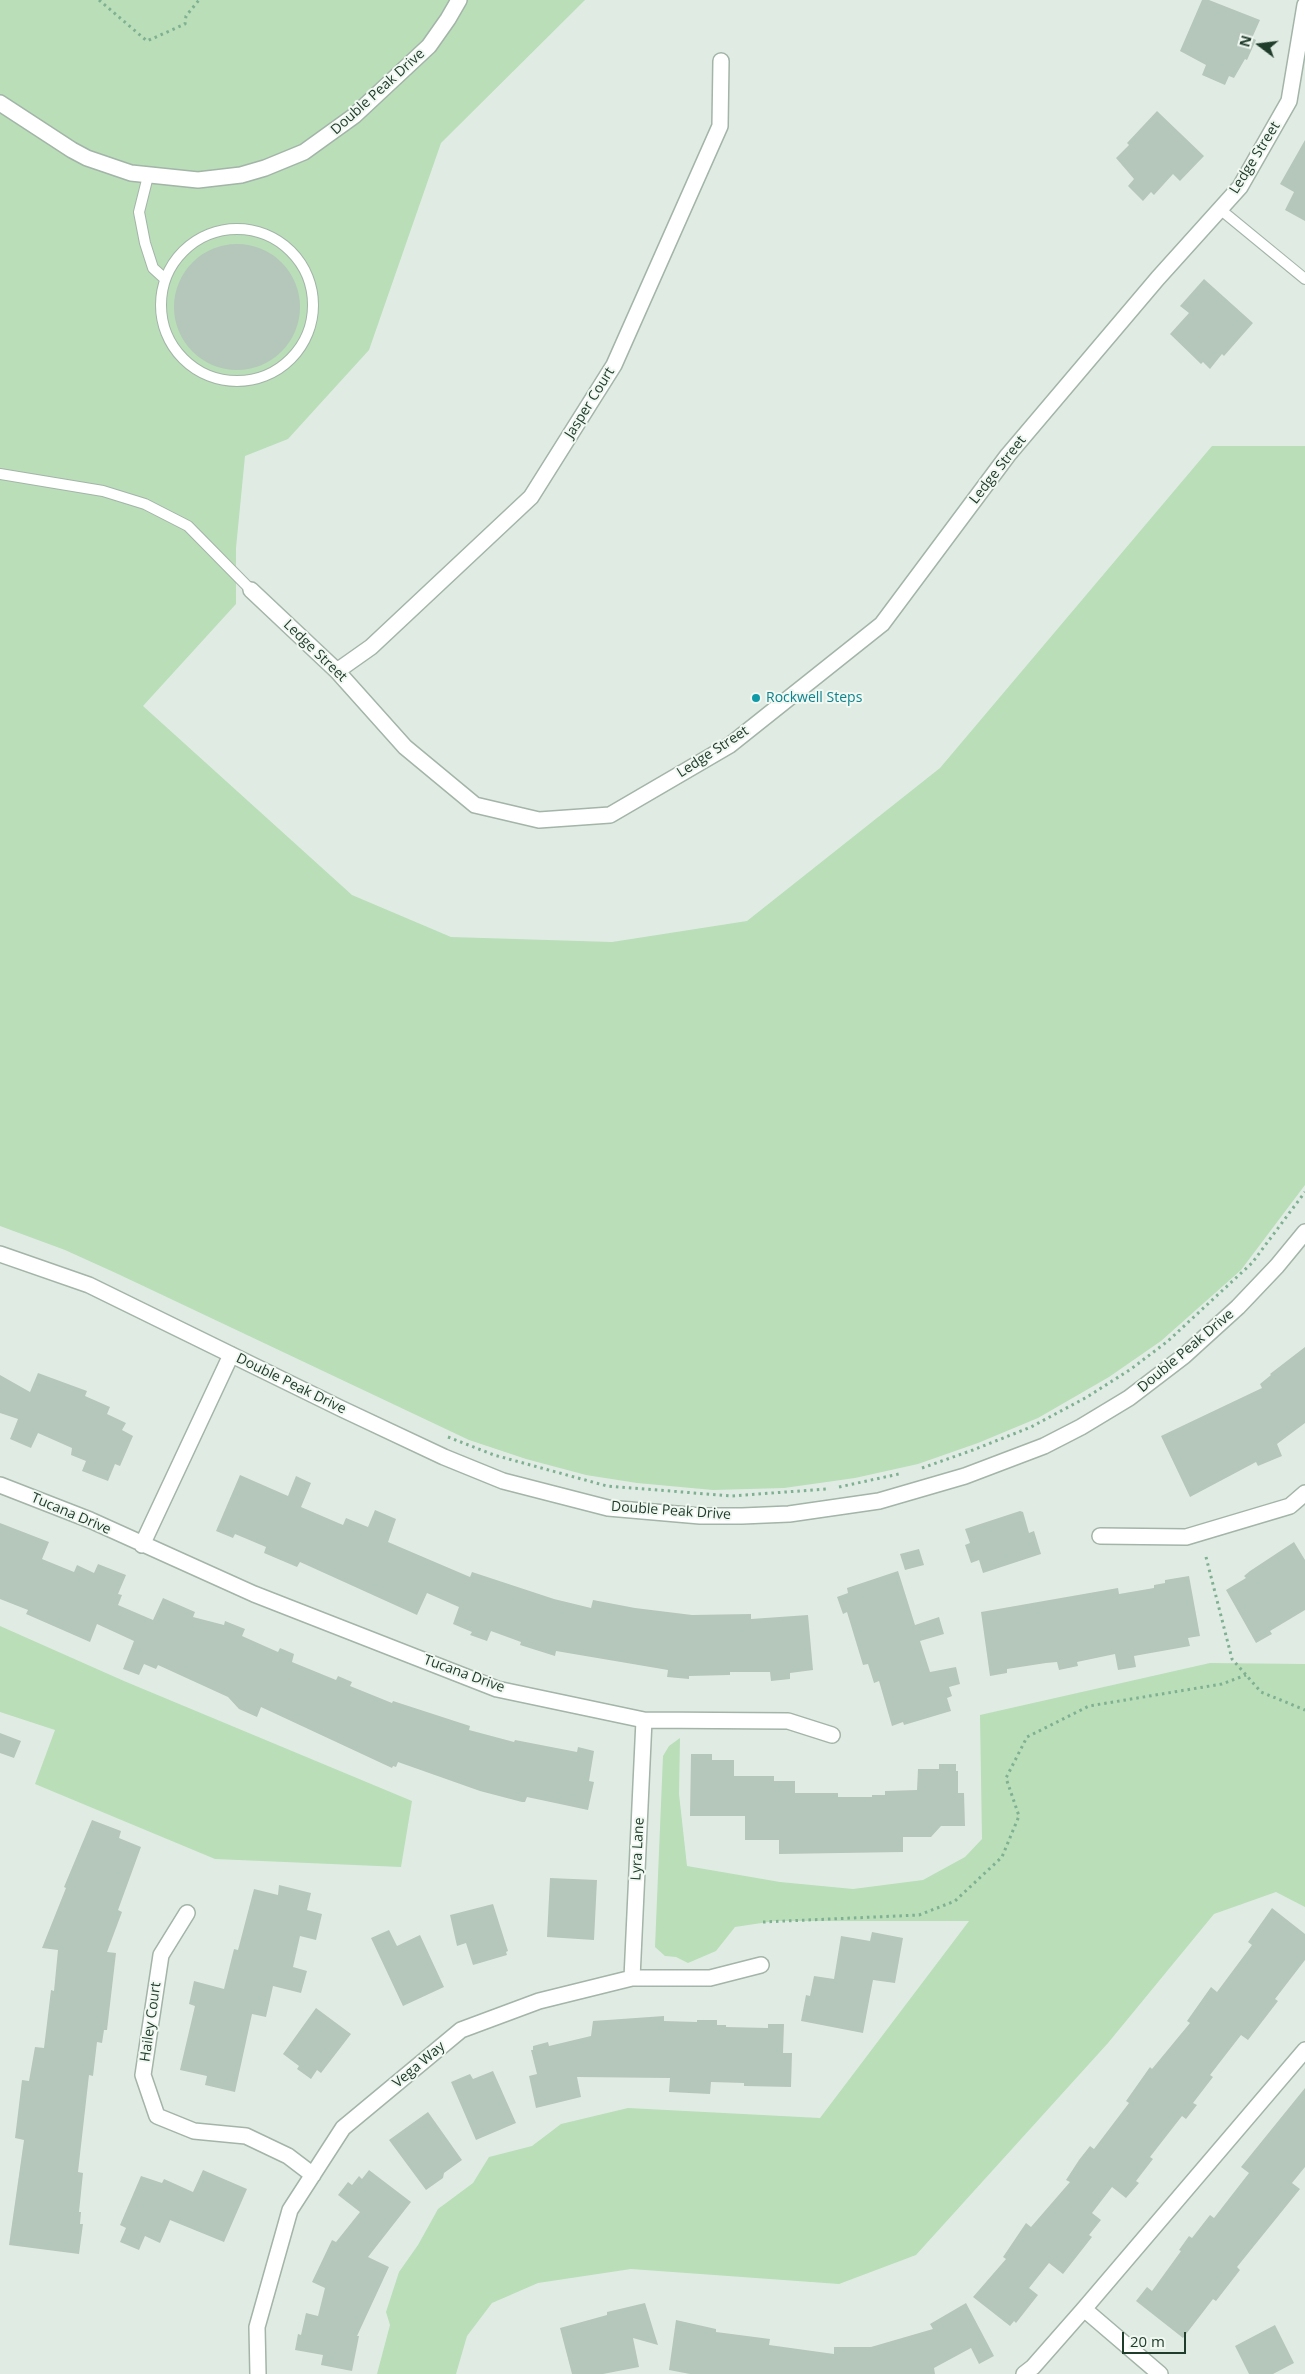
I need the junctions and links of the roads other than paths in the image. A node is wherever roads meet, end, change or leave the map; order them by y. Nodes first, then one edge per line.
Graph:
1 (458, 0) edge
2 (1305, 5) edge
3 (722, 61) dead end
4 (0, 103) edge
5 (148, 176) junction
6 (1221, 210) junction
7 (165, 279) junction
8 (1305, 279) edge
9 (0, 474) edge
10 (251, 590) joint
11 (337, 671) junction
12 (1305, 1232) edge
13 (0, 1254) edge
14 (231, 1355) junction
15 (0, 1485) edge
16 (1305, 1494) edge
17 (1100, 1536) dead end
18 (142, 1545) junction
19 (644, 1720) junction
20 (832, 1735) dead end
21 (187, 1913) dead end
22 (761, 1965) dead end
23 (632, 1978) junction
24 (1305, 2050) edge
25 (313, 2175) junction
26 (1084, 2309) junction
27 (258, 2374) edge
28 (1024, 2374) edge
29 (1160, 2374) edge

1 - 5 street, Double Peak Drive
2 - 6 street, Ledge Street
3 - 11 street, Jasper Court
4 - 5 street, Double Peak Drive
5 - 7 lane
6 - 8 lane
6 - 11 street, Ledge Street
7 - 7 lane
9 - 10 lane, Ledge Street
10 - 11 street, Ledge Street
12 - 14 street, Double Peak Drive
13 - 14 street, Double Peak Drive
14 - 18 street
15 - 18 street, Tucana Drive
16 - 17 street
18 - 19 street, Tucana Drive
19 - 20 street, Tucana Drive
19 - 23 street, Lyra Lane
21 - 25 street, Hailey Court
22 - 23 street, Vega Way
23 - 25 street, Vega Way
24 - 26 street
25 - 27 street, Vega Way
26 - 28 street
26 - 29 street

